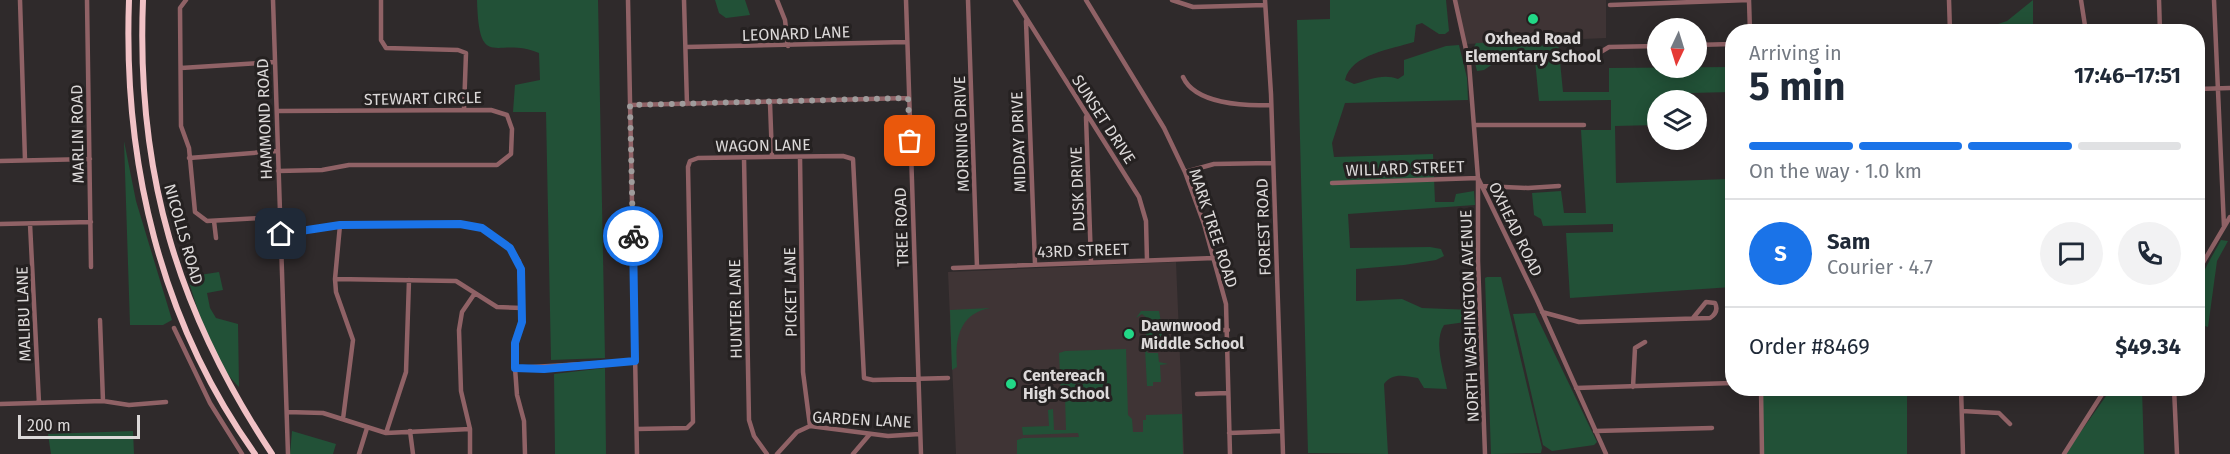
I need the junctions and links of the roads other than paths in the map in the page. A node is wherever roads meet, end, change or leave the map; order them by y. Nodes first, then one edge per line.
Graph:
1 (20, 0) edge
2 (87, 0) edge
3 (129, 0) edge
4 (143, 0) edge
5 (186, 0) edge
6 (273, 0) edge
7 (381, 0) edge
8 (628, 0) edge
9 (684, 0) edge
10 (777, 0) edge
11 (906, 0) edge
12 (968, 0) edge
13 (1015, 0) edge
14 (1086, 0) edge
15 (1172, 0) edge
16 (1455, 0) edge
17 (1749, 0) edge
18 (1949, 0) edge
19 (2081, 0) edge
20 (2159, 0) edge
21 (2214, 0) edge
22 (1185, 3) edge
23 (1265, 3) edge
24 (1610, 5) dead end
25 (1026, 18) junction
26 (1750, 24) edge
27 (1950, 24) edge
28 (2085, 24) edge
29 (2160, 24) edge
30 (906, 42) junction
31 (1725, 44) edge
32 (1707, 45) edge
33 (788, 46) junction
34 (1647, 46) edge
35 (686, 47) junction
36 (1599, 53) dead end
37 (274, 62) junction
38 (181, 68) junction
39 (1183, 77) dead end
40 (2217, 88) junction
41 (2230, 88) edge
42 (2205, 89) edge
43 (908, 98) junction
44 (770, 103) junction
45 (687, 104) junction
46 (630, 105) junction
47 (1270, 105) junction
48 (465, 109) junction
49 (277, 111) junction
50 (1086, 115) junction
51 (1474, 125) junction
52 (1584, 125) dead end
53 (277, 151) junction
54 (772, 157) junction
55 (800, 157) junction
56 (189, 158) junction
57 (744, 158) junction
58 (90, 159) junction
59 (0, 160) edge
60 (25, 160) junction
61 (1272, 163) junction
62 (278, 171) junction
63 (1185, 172) junction
64 (1478, 178) junction
65 (1332, 183) dead end
66 (1482, 186) junction
67 (1559, 186) dead end
68 (280, 217) junction
69 (2230, 217) edge
70 (214, 221) junction
71 (91, 222) junction
72 (0, 224) edge
73 (30, 224) junction
74 (340, 225) junction
75 (2224, 226) junction
76 (281, 234) junction
77 (216, 238) dead end
78 (1214, 258) junction
79 (2205, 259) edge
80 (1147, 260) junction
81 (1091, 262) junction
82 (1035, 264) junction
83 (91, 267) dead end
84 (977, 267) junction
85 (953, 268) dead end
86 (335, 279) junction
87 (409, 280) junction
88 (475, 293) junction
89 (522, 308) junction
90 (1542, 312) junction
91 (1693, 318) junction
92 (100, 320) dead end
93 (174, 328) dead end
94 (1195, 330) dead end
95 (1228, 330) junction
96 (1645, 342) dead end
97 (635, 361) junction
98 (515, 368) junction
99 (919, 378) junction
100 (948, 378) dead end
101 (1725, 383) edge
102 (1633, 387) junction
103 (1576, 388) junction
104 (1228, 393) junction
105 (1197, 394) dead end
106 (1761, 396) edge
107 (1961, 396) edge
108 (2101, 396) edge
109 (2174, 396) edge
110 (103, 401) junction
111 (166, 402) dead end
112 (39, 403) junction
113 (0, 404) edge
114 (1962, 411) junction
115 (287, 412) junction
116 (344, 419) junction
117 (2010, 423) dead end
118 (810, 426) junction
119 (367, 428) junction
120 (1712, 428) dead end
121 (470, 429) junction
122 (637, 429) junction
123 (410, 431) junction
124 (1282, 431) junction
125 (1596, 431) junction
126 (386, 433) junction
127 (1229, 433) junction
128 (870, 434) junction
129 (920, 434) junction
130 (242, 454) edge
131 (255, 454) edge
132 (272, 454) edge
133 (288, 454) edge
134 (359, 454) edge
135 (413, 454) edge
136 (471, 454) edge
137 (525, 454) edge
138 (637, 454) edge
139 (767, 454) edge
140 (777, 454) edge
141 (853, 454) edge
142 (921, 454) edge
143 (1230, 454) edge
144 (1283, 454) edge
145 (1485, 454) edge
146 (1606, 454) edge
147 (1762, 454) edge
148 (1963, 454) edge
149 (2064, 454) edge
150 (2177, 454) edge

1 - 60 street
2 - 58 street, MARLIN ROAD
3 - 131 highway, NICOLLS ROAD
4 - 132 highway, NICOLLS ROAD
5 - 38 street
6 - 37 street, HAMMOND ROAD
7 - 48 street
8 - 46 street
9 - 35 street
10 - 33 street
11 - 30 street, TREE ROAD
12 - 84 street, MORNING DRIVE
13 - 25 street, SUNSET DRIVE
14 - 63 street, MARK TREE ROAD
15 - 22 street
16 - 51 street, OXHEAD ROAD
17 - 24 street
17 - 26 street
18 - 27 street
19 - 28 street
20 - 29 street
21 - 40 street
22 - 23 street
23 - 47 street, FOREST ROAD
25 - 50 street, SUNSET DRIVE
25 - 82 street, MIDDAY DRIVE
30 - 33 street, LEONARD LANE
30 - 43 street, TREE ROAD
31 - 32 street
33 - 35 street, LEONARD LANE
34 - 36 street
35 - 45 street
37 - 38 street
37 - 49 street, HAMMOND ROAD
38 - 56 street
39 - 47 street
40 - 41 street
40 - 42 street
40 - 75 street
43 - 44 street
43 - 99 street, TREE ROAD
44 - 45 street
44 - 54 street
45 - 46 street
46 - 97 street
47 - 61 street, FOREST ROAD
48 - 49 street, STEWART CIRCLE
48 - 62 street, STEWART CIRCLE
49 - 53 street, HAMMOND ROAD
50 - 80 street, SUNSET DRIVE
50 - 81 street, DUSK DRIVE
51 - 52 street
51 - 64 street, OXHEAD ROAD
53 - 56 street
53 - 62 street, HAMMOND ROAD
54 - 55 street, WAGON LANE
54 - 57 street, WAGON LANE
55 - 99 street, WAGON LANE
55 - 118 street, PICKET LANE
56 - 70 street
57 - 122 street, WAGON LANE
57 - 139 street, HUNTER LANE
58 - 60 street
58 - 71 street, MARLIN ROAD
59 - 60 street
61 - 63 street
61 - 124 street, FOREST ROAD
62 - 68 street, HAMMOND ROAD
63 - 78 street, MARK TREE ROAD
64 - 65 street, WILLARD STREET
64 - 66 street, OXHEAD ROAD
64 - 145 street, NORTH WASHINGTON AVENUE
66 - 67 street
66 - 90 street, OXHEAD ROAD
68 - 70 street
68 - 76 street, HAMMOND ROAD
69 - 75 street
70 - 77 street
71 - 73 street
71 - 83 street, MARLIN ROAD
72 - 73 street
73 - 112 street, MALIBU LANE
74 - 76 street
74 - 86 street
74 - 89 street
75 - 79 street
76 - 115 street, HAMMOND ROAD
78 - 80 street, 43RD STREET
78 - 95 street, MARK TREE ROAD
80 - 81 street, 43RD STREET
81 - 82 street, 43RD STREET
82 - 84 street, 43RD STREET
84 - 85 street, 43RD STREET
86 - 87 street
86 - 116 street
87 - 88 street
87 - 126 street
88 - 89 street
88 - 121 street
89 - 98 street
90 - 91 street
90 - 103 street, OXHEAD ROAD
91 - 91 street
92 - 110 street
93 - 130 street
94 - 95 street
95 - 104 street, MARK TREE ROAD
96 - 102 street
97 - 98 street
97 - 122 street
98 - 137 street
99 - 100 street, WAGON LANE
99 - 129 street, TREE ROAD
101 - 102 street
102 - 103 street
103 - 125 street, OXHEAD ROAD
104 - 105 street
104 - 127 street, MARK TREE ROAD
106 - 147 street
107 - 114 street
108 - 149 street
109 - 150 street
110 - 111 street
110 - 112 street
112 - 113 street
114 - 117 street
114 - 148 street
115 - 116 street
115 - 133 street, HAMMOND ROAD
116 - 119 street
118 - 128 street, GARDEN LANE
118 - 140 street, GARDEN LANE
119 - 126 street
119 - 134 street
120 - 125 street
121 - 123 street
121 - 136 street
122 - 138 street
123 - 126 street
123 - 135 street
124 - 127 street
124 - 144 street, FOREST ROAD
125 - 146 street, OXHEAD ROAD
127 - 143 street, MARK TREE ROAD
128 - 129 street, GARDEN LANE
128 - 141 street
129 - 142 street, TREE ROAD

